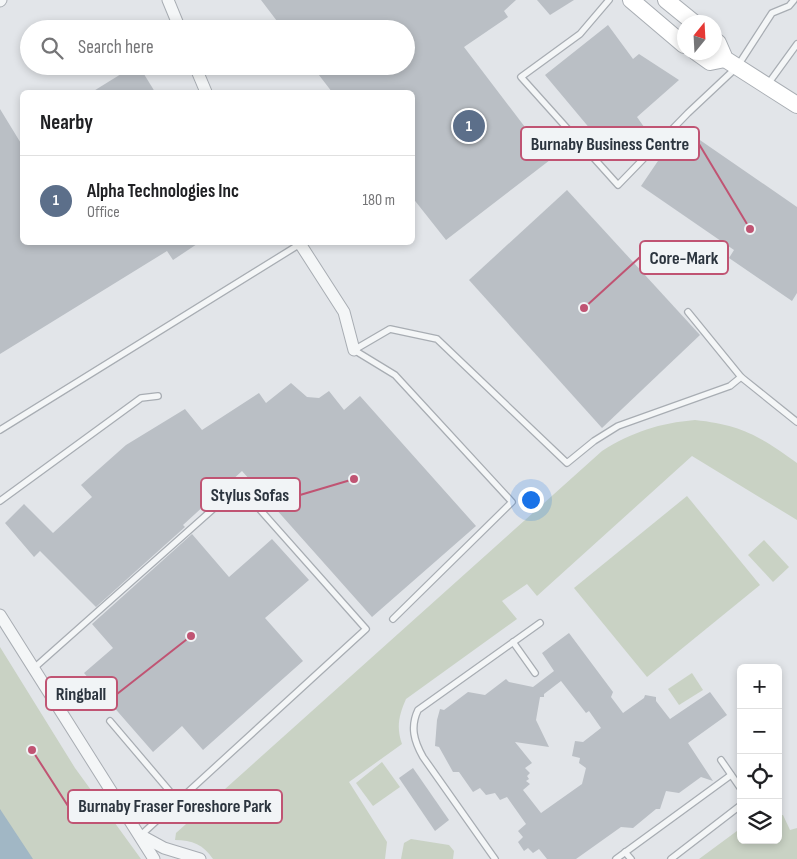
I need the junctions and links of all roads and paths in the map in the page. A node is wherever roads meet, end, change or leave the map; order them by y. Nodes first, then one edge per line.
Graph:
1 (168, 0) edge
2 (609, 0) edge
3 (631, 0) edge
4 (666, 0) edge
5 (794, 0) edge
6 (684, 15) edge
7 (176, 20) edge
8 (677, 39) edge
9 (797, 44) edge
10 (722, 49) edge
11 (707, 60) edge
12 (731, 63) junction
13 (199, 75) edge
14 (767, 86) junction
15 (205, 90) edge
16 (797, 105) edge
17 (296, 245) edge
18 (300, 245) edge
19 (688, 312) dead end
20 (354, 350) junction
21 (741, 376) junction
22 (158, 396) dead end
23 (797, 422) edge
24 (0, 430) edge
25 (0, 501) edge
26 (0, 614) edge
27 (393, 619) dead end
28 (540, 623) dead end
29 (513, 642) junction
30 (33, 670) junction
31 (534, 672) dead end
32 (110, 721) dead end
33 (721, 760) dead end
34 (731, 775) junction
35 (737, 783) edge
36 (178, 801) junction
37 (737, 808) edge
38 (140, 836) junction
39 (625, 852) junction
40 (154, 859) edge
41 (200, 859) edge
42 (496, 859) edge
43 (616, 859) edge
44 (631, 859) edge
45 (671, 859) edge

1 - 7 street
2 - 12 lane
3 - 8 street
4 - 6 street
5 - 12 lane
9 - 14 lane
10 - 12 street
11 - 12 street
12 - 14 street
13 - 15 street
14 - 16 street
17 - 24 lane
18 - 20 street
19 - 21 lane
20 - 21 lane
20 - 27 lane
21 - 23 lane
22 - 25 lane
26 - 30 street
28 - 29 lane
29 - 31 lane
29 - 42 lane
30 - 36 lane
30 - 38 street
32 - 36 lane
33 - 34 lane
34 - 35 lane
34 - 39 lane
36 - 38 lane
37 - 45 lane
38 - 40 street
38 - 41 street
39 - 43 lane
39 - 44 lane

